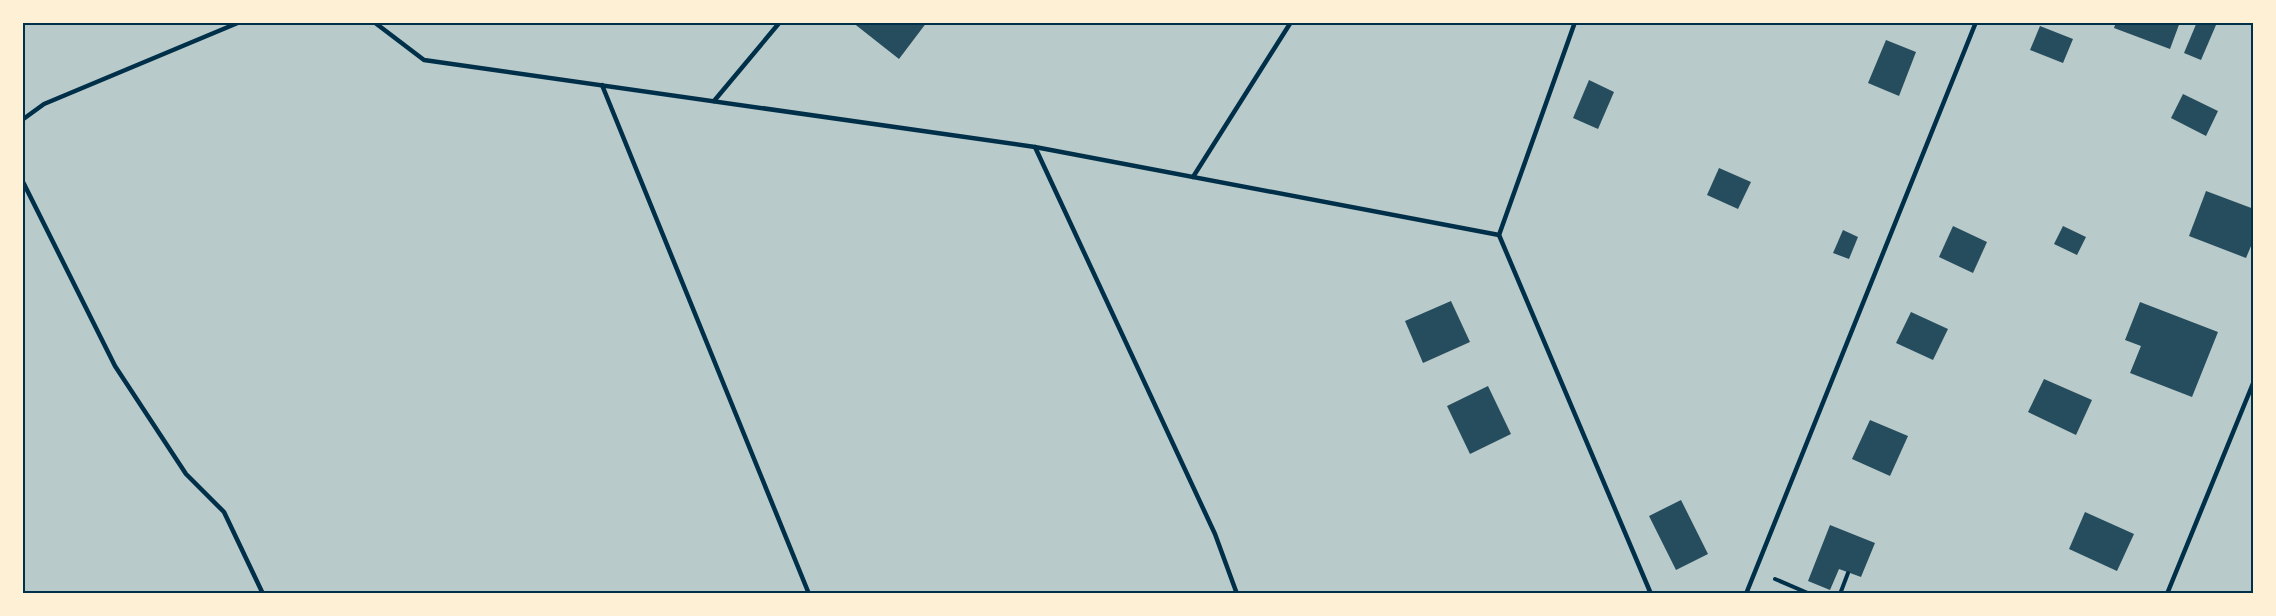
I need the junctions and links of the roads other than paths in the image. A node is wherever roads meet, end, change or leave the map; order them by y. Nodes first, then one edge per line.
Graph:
1 (240, 22) edge
2 (374, 22) edge
3 (780, 22) edge
4 (1291, 22) edge
5 (1575, 22) edge
6 (1976, 22) edge
7 (602, 85) junction
8 (714, 101) junction
9 (22, 120) edge
10 (1035, 147) junction
11 (1193, 177) junction
12 (22, 180) edge
13 (1499, 235) junction
14 (2253, 381) edge
15 (263, 594) edge
16 (809, 594) edge
17 (1238, 594) edge
18 (1650, 594) edge
19 (1746, 594) edge
20 (2167, 594) edge

1 - 9 lane
2 - 7 lane
3 - 8 lane
4 - 11 lane
5 - 13 lane
6 - 19 lane
7 - 8 lane
7 - 16 lane
8 - 10 lane
10 - 11 lane
10 - 17 lane
11 - 13 lane
12 - 15 lane
13 - 18 lane
14 - 20 lane

